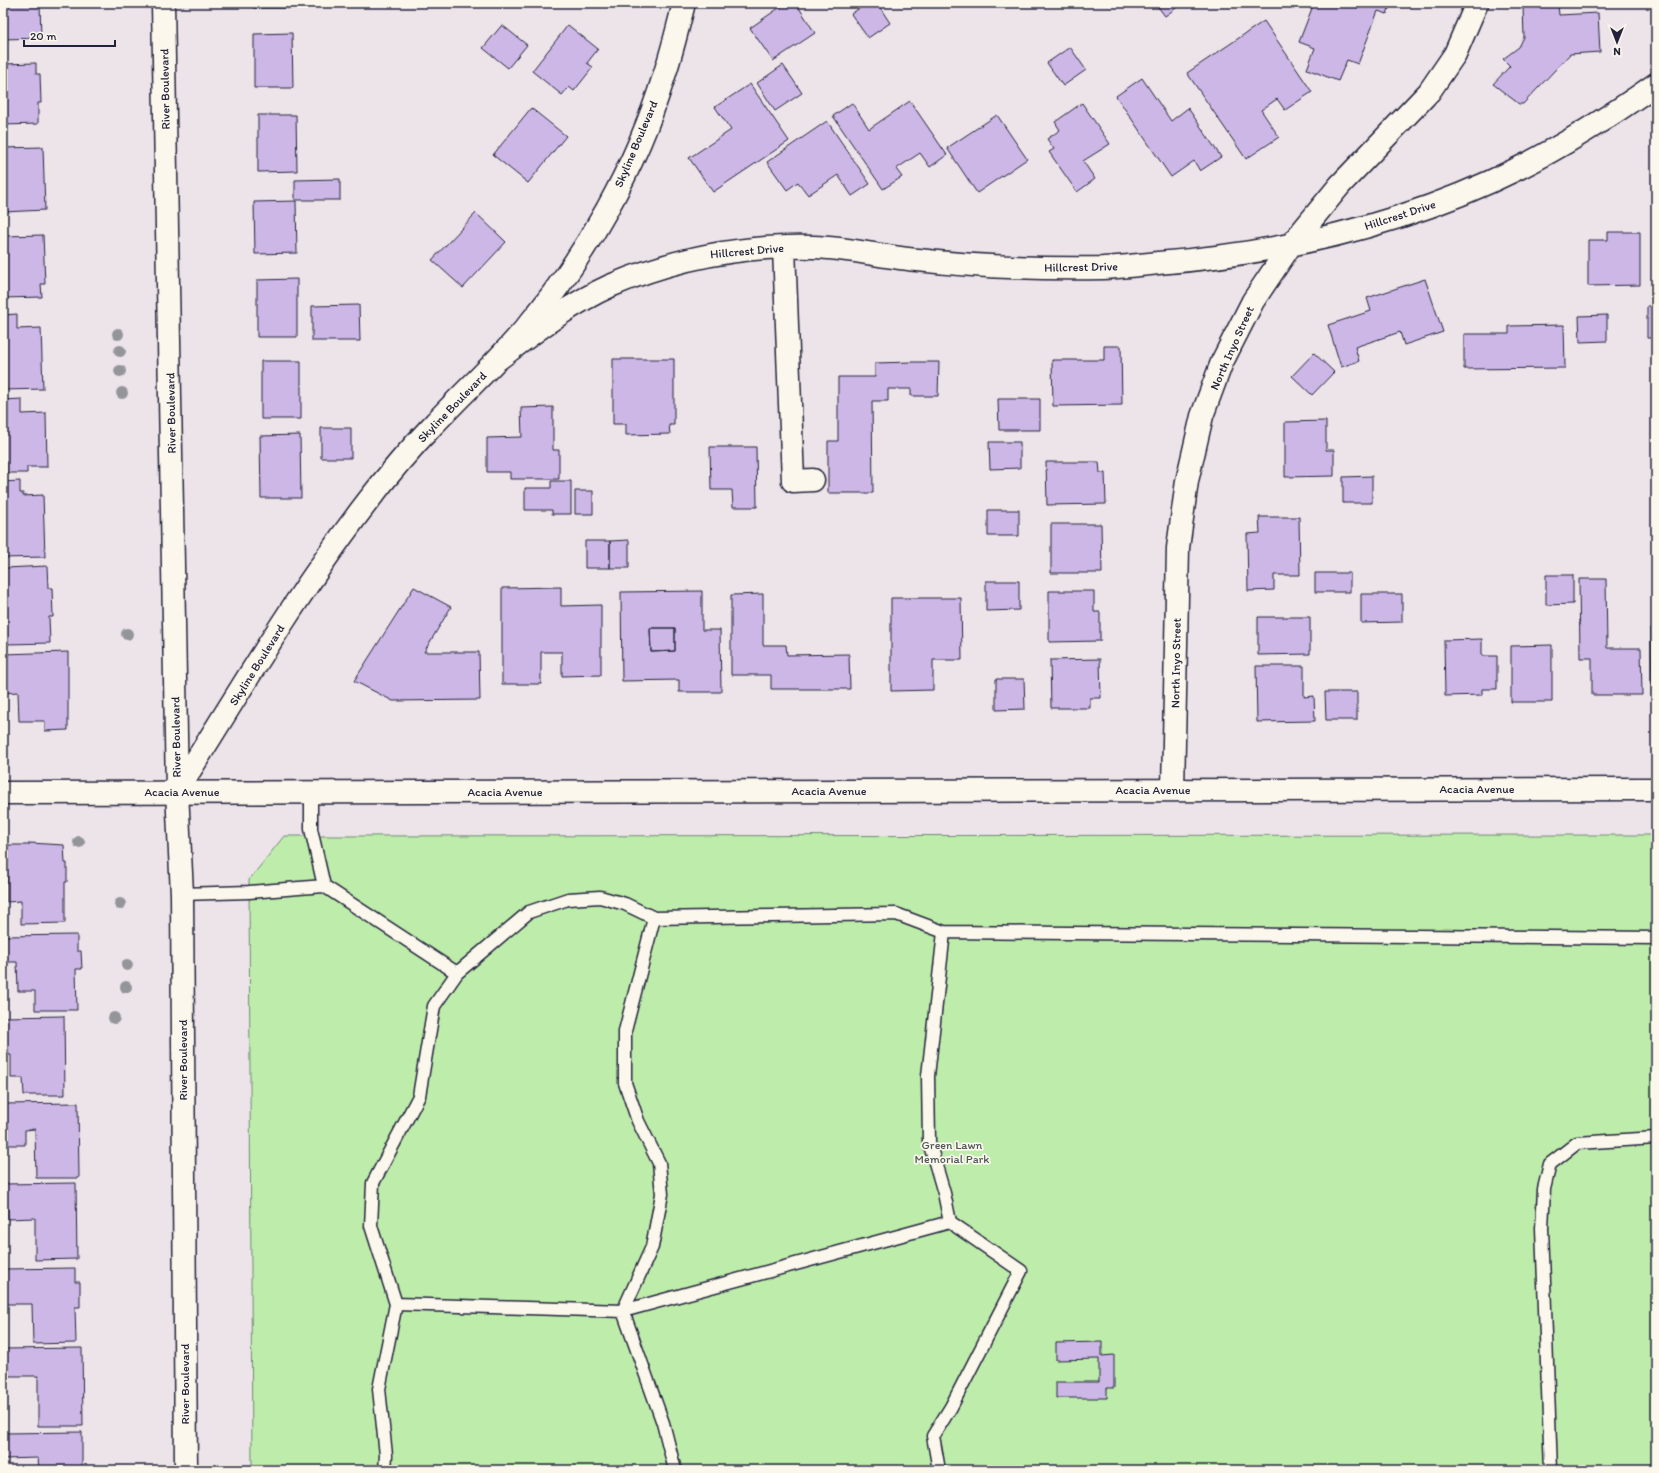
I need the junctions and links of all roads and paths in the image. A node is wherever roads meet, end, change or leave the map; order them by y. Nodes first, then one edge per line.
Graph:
1 (163, 3) edge
2 (684, 3) edge
3 (1477, 3) edge
4 (1656, 84) edge
5 (1290, 246) junction
6 (784, 248) junction
7 (497, 360) junction
8 (813, 480) dead end
9 (1656, 789) edge
10 (1173, 790) junction
11 (177, 791) junction
12 (3, 793) edge
13 (311, 793) junction
14 (324, 886) junction
15 (182, 894) junction
16 (654, 918) junction
17 (944, 932) junction
18 (1656, 938) edge
19 (457, 973) junction
20 (1656, 1138) edge
21 (950, 1222) junction
22 (396, 1304) junction
23 (623, 1311) junction
24 (186, 1470) edge
25 (385, 1470) edge
26 (675, 1470) edge
27 (939, 1470) edge
28 (1551, 1470) edge

1 - 11 street, River Boulevard
2 - 7 street, Skyline Boulevard
3 - 5 street, North Inyo Street
4 - 5 street, Hillcrest Drive
5 - 6 street, Hillcrest Drive
5 - 10 street, North Inyo Street
6 - 7 street, Hillcrest Drive
6 - 8 street
7 - 11 street, Skyline Boulevard
9 - 10 street, Acacia Avenue
10 - 13 street, Acacia Avenue
11 - 12 street, Acacia Avenue
11 - 13 street, Acacia Avenue
11 - 15 street, River Boulevard
13 - 14 lane
14 - 15 lane
14 - 19 lane
15 - 24 street, River Boulevard
16 - 17 lane
16 - 19 lane
16 - 23 lane
17 - 18 lane
17 - 21 lane
19 - 22 lane
20 - 28 lane
21 - 23 lane
21 - 27 lane
22 - 23 lane
22 - 25 lane
23 - 26 lane

